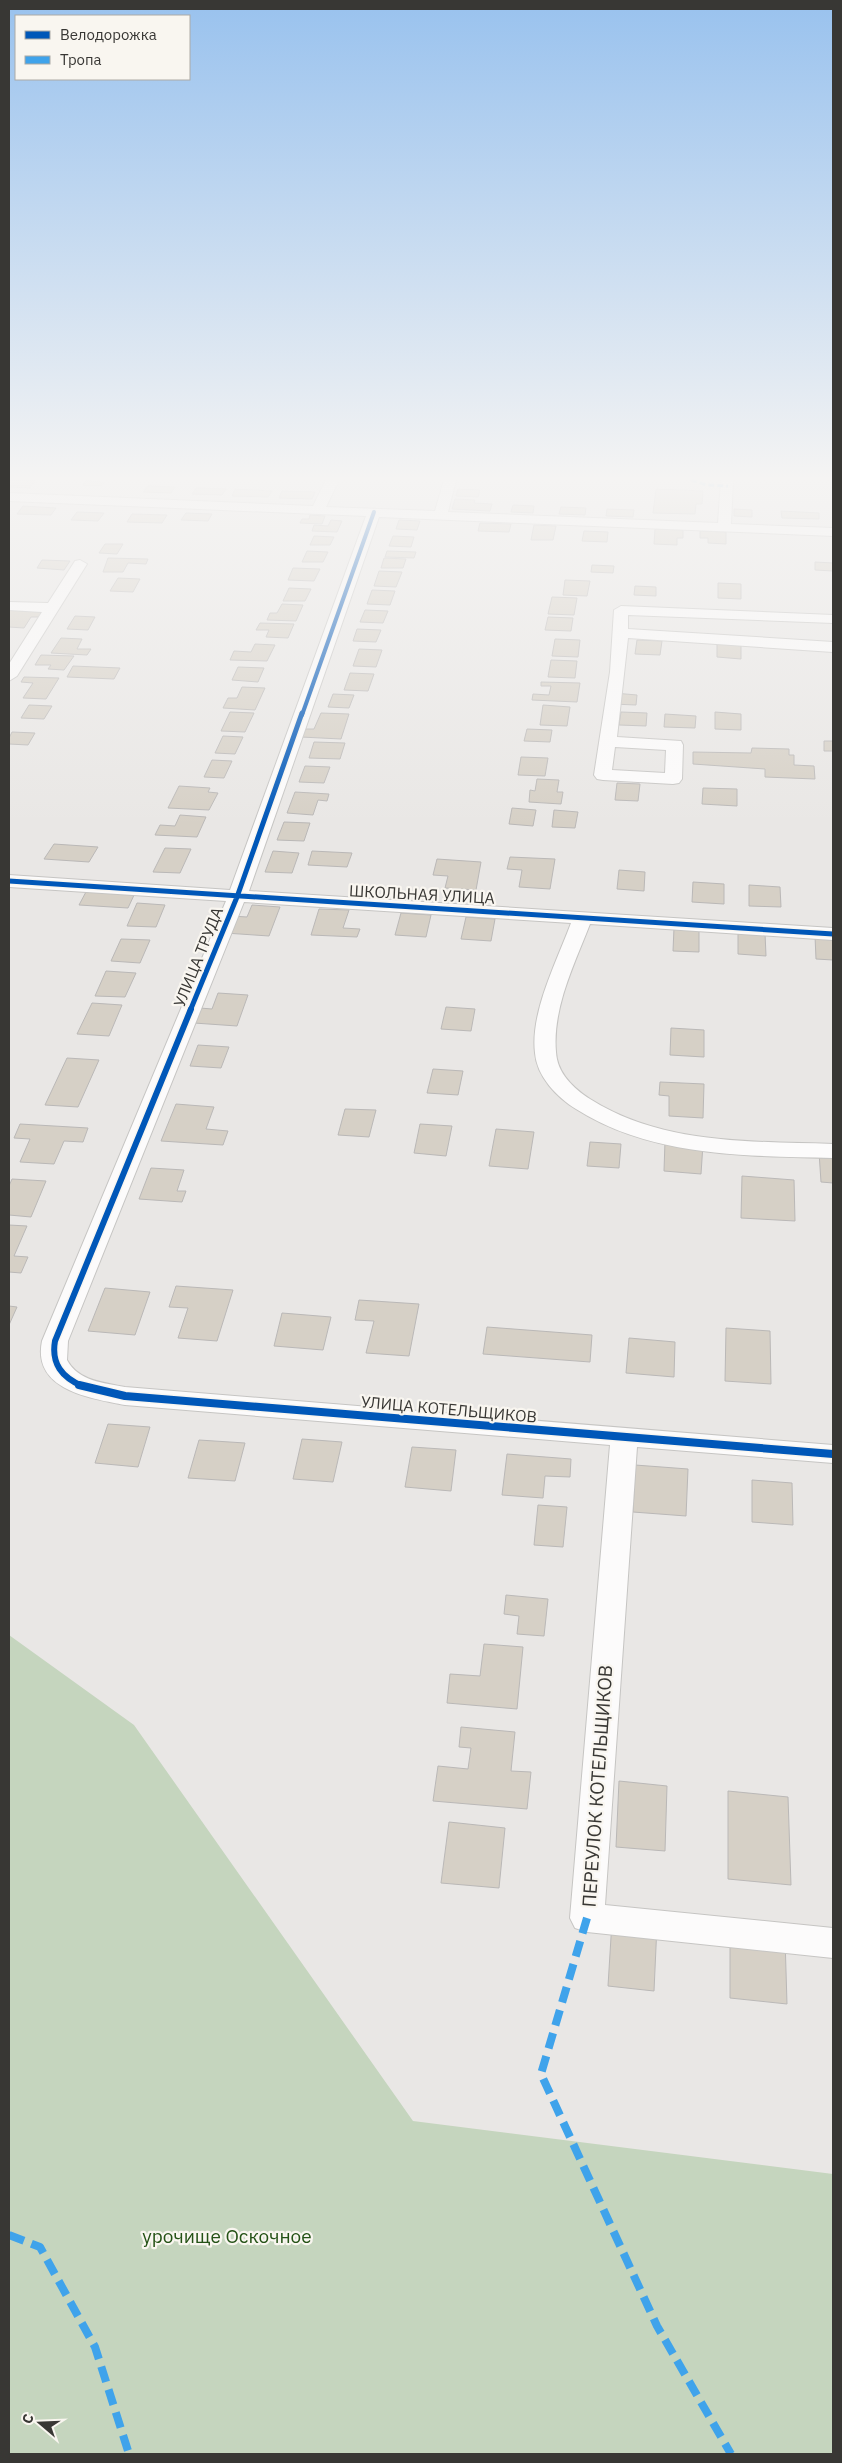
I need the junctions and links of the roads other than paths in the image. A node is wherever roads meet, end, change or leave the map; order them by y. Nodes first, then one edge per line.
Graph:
1 (60, 595) edge
2 (344, 595) edge
3 (9, 606) edge
4 (52, 608) junction
5 (833, 619) edge
6 (621, 633) junction
7 (833, 647) edge
8 (9, 676) edge
9 (607, 742) dead end
10 (9, 881) edge
11 (237, 897) junction
12 (583, 917) junction
13 (833, 934) edge
14 (833, 1151) edge
15 (66, 1377) joint
16 (624, 1437) junction
17 (833, 1454) edge
18 (833, 1943) edge

1 - 4 street
2 - 11 street, УЛИЦА ТРУДА
3 - 4 street
4 - 8 street
5 - 6 street
6 - 7 street
6 - 9 street
10 - 11 street, ШКОЛЬНАЯ УЛИЦА
11 - 12 street, ШКОЛЬНАЯ УЛИЦА
11 - 15 street, УЛИЦА ТРУДА
12 - 13 street, ШКОЛЬНАЯ УЛИЦА
12 - 14 street
15 - 16 street, УЛИЦА КОТЕЛЬЩИКОВ
16 - 17 street, УЛИЦА КОТЕЛЬЩИКОВ
16 - 18 street, ПЕРЕУЛОК КОТЕЛЬЩИКОВ

